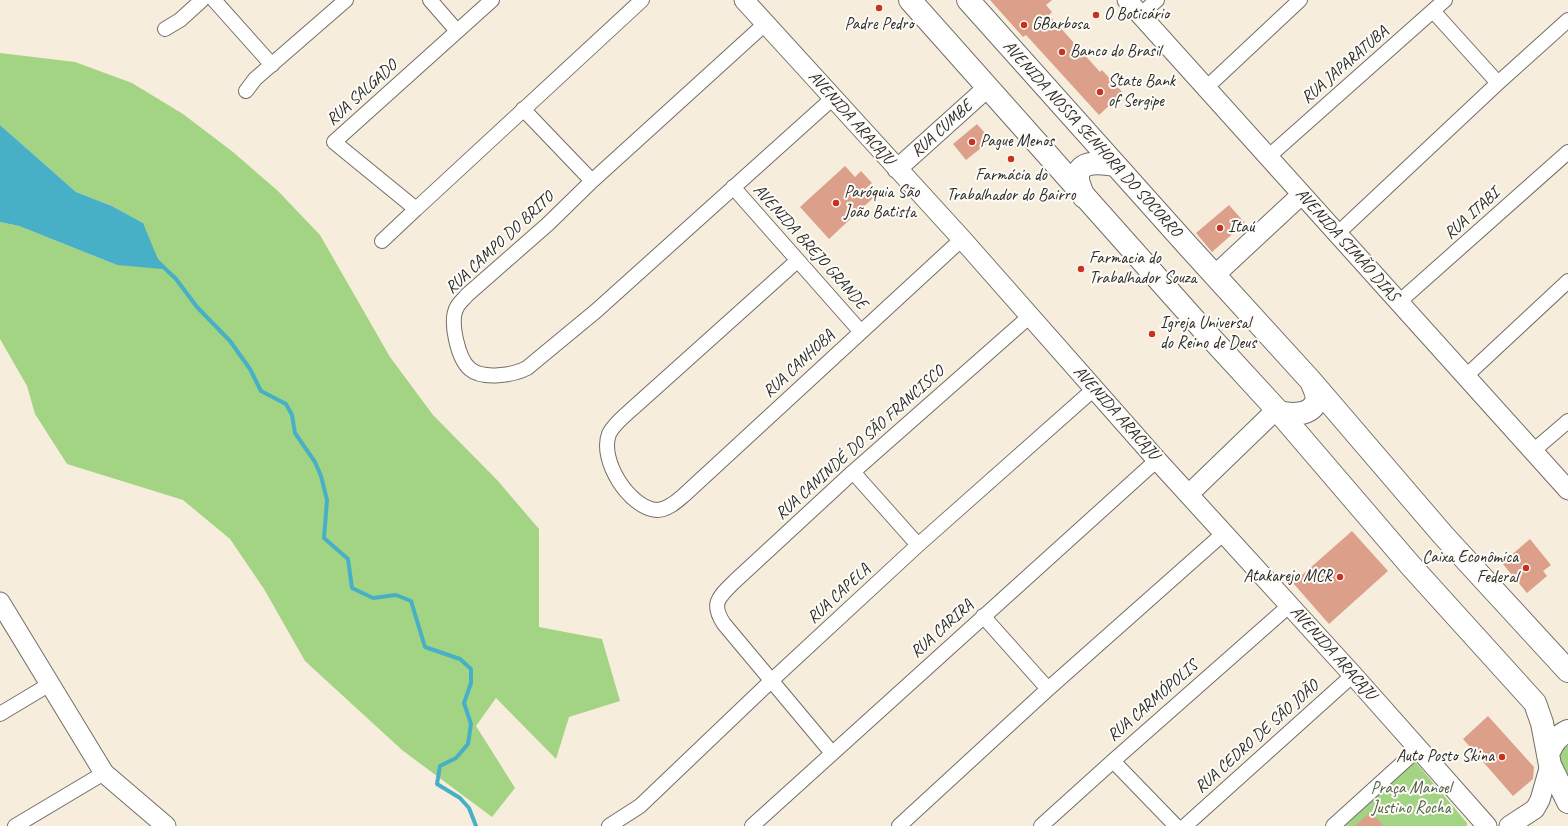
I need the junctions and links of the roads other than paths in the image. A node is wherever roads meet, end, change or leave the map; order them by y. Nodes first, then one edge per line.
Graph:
1 (202, 0) edge
2 (214, 0) edge
3 (346, 0) edge
4 (430, 0) edge
5 (492, 0) edge
6 (642, 0) edge
7 (744, 0) edge
8 (910, 0) edge
9 (968, 0) edge
10 (1127, 0) edge
11 (1157, 0) edge
12 (1300, 0) edge
13 (1445, 0) edge
14 (1433, 11) junction
15 (1140, 15) junction
16 (1568, 20) edge
17 (766, 23) junction
18 (165, 29) dead end
19 (457, 31) junction
20 (272, 65) junction
21 (1498, 83) junction
22 (988, 88) junction
23 (1206, 88) junction
24 (246, 91) dead end
25 (833, 98) junction
26 (523, 109) junction
27 (1268, 157) junction
28 (1566, 159) edge
29 (1115, 165) junction
30 (897, 169) junction
31 (592, 181) junction
32 (733, 187) junction
33 (1301, 195) junction
34 (1084, 197) junction
35 (416, 209) junction
36 (1337, 234) junction
37 (962, 240) junction
38 (382, 241) dead end
39 (797, 260) junction
40 (1215, 275) junction
41 (1568, 281) edge
42 (1399, 302) junction
43 (1030, 316) junction
44 (861, 332) junction
45 (1466, 376) junction
46 (1311, 381) junction
47 (1094, 389) junction
48 (1278, 411) junction
49 (1568, 421) edge
50 (1533, 451) junction
51 (1158, 460) junction
52 (852, 472) junction
53 (1568, 490) edge
54 (1190, 494) junction
55 (1224, 533) junction
56 (918, 545) junction
57 (0, 602) edge
58 (1290, 605) junction
59 (983, 616) junction
60 (1568, 671) edge
61 (1353, 675) junction
62 (771, 681) junction
63 (50, 684) junction
64 (1048, 689) junction
65 (0, 714) edge
66 (1568, 731) edge
67 (1418, 749) junction
68 (832, 753) junction
69 (1549, 759) junction
70 (1113, 760) junction
71 (104, 773) junction
72 (1568, 802) edge
73 (15, 826) edge
74 (166, 826) edge
75 (609, 826) edge
76 (752, 826) edge
77 (899, 826) edge
78 (1041, 826) edge
79 (1176, 826) edge
80 (1185, 826) edge
81 (1333, 826) edge
82 (1487, 826) edge
83 (1509, 826) edge

1 - 18 street
2 - 20 street
3 - 20 street
4 - 19 street
5 - 19 street, RUA SALGADO
6 - 26 street
7 - 17 street, AVENIDA ARACAJU
8 - 22 main road
9 - 29 main road, AVENIDA NOSSA SENHORA DO SOCORRO
10 - 15 street, AVENIDA SIMÃO DIAS
11 - 15 street
12 - 23 street
13 - 14 street, RUA JAPARATUBA
14 - 21 street
14 - 27 street, RUA JAPARATUBA
15 - 23 street, AVENIDA SIMÃO DIAS
16 - 21 street
17 - 25 street, AVENIDA ARACAJU
17 - 31 street, RUA CAMPO DO BRITO
19 - 35 street, RUA SALGADO
20 - 24 street
21 - 36 street
22 - 30 street, RUA CUMBE
22 - 34 main road
23 - 27 street, AVENIDA SIMÃO DIAS
25 - 30 street, AVENIDA ARACAJU
25 - 32 street, RUA CAMPO DO BRITO
26 - 31 street
26 - 35 street
27 - 33 street, AVENIDA SIMÃO DIAS
28 - 42 street, RUA ITABI
29 - 34 main road
29 - 40 main road, AVENIDA NOSSA SENHORA DO SOCORRO
30 - 37 street, AVENIDA ARACAJU
31 - 32 street, RUA CAMPO DO BRITO
32 - 39 street, AVENIDA BREJO GRANDE
33 - 36 street, AVENIDA SIMÃO DIAS
33 - 40 street
34 - 48 main road
35 - 38 street
36 - 42 street, AVENIDA SIMÃO DIAS
37 - 43 street, AVENIDA ARACAJU
37 - 44 street, RUA CANHOBA
39 - 44 street, AVENIDA BREJO GRANDE
39 - 44 street, RUA CANHOBA
40 - 46 main road, AVENIDA NOSSA SENHORA DO SOCORRO
41 - 45 street
42 - 45 street, AVENIDA SIMÃO DIAS
43 - 47 street, AVENIDA ARACAJU
43 - 52 street, RUA CANINDÉ DO SÃO FRANCISCO
45 - 50 street, AVENIDA SIMÃO DIAS
46 - 48 main road
46 - 60 main road, AVENIDA NOSSA SENHORA DO SOCORRO
47 - 51 street, AVENIDA ARACAJU
47 - 56 street, RUA CAPELA
48 - 54 street
48 - 69 main road
49 - 50 street
50 - 53 street, AVENIDA SIMÃO DIAS
51 - 54 street, AVENIDA ARACAJU
51 - 59 street, RUA CARIRA
52 - 56 street
52 - 62 street, RUA CANINDÉ DO SÃO FRANCISCO
54 - 55 street, AVENIDA ARACAJU
55 - 58 street, AVENIDA ARACAJU
55 - 64 street
56 - 62 street, RUA CAPELA
57 - 63 street
58 - 61 street, AVENIDA ARACAJU
58 - 70 street, RUA CARMÓPOLIS
59 - 64 street
59 - 68 street, RUA CARIRA
61 - 67 street, AVENIDA ARACAJU
61 - 80 street, RUA CEDRO DE SÃO JOÃO
62 - 68 street
62 - 75 street, RUA CAPELA
63 - 65 street
63 - 71 street
64 - 77 street
66 - 69 main road
67 - 81 street
67 - 82 street, AVENIDA ARACAJU
68 - 76 street, RUA CARIRA
69 - 72 main road
69 - 83 street
70 - 78 street, RUA CARMÓPOLIS
70 - 79 street
71 - 73 street
71 - 74 street

